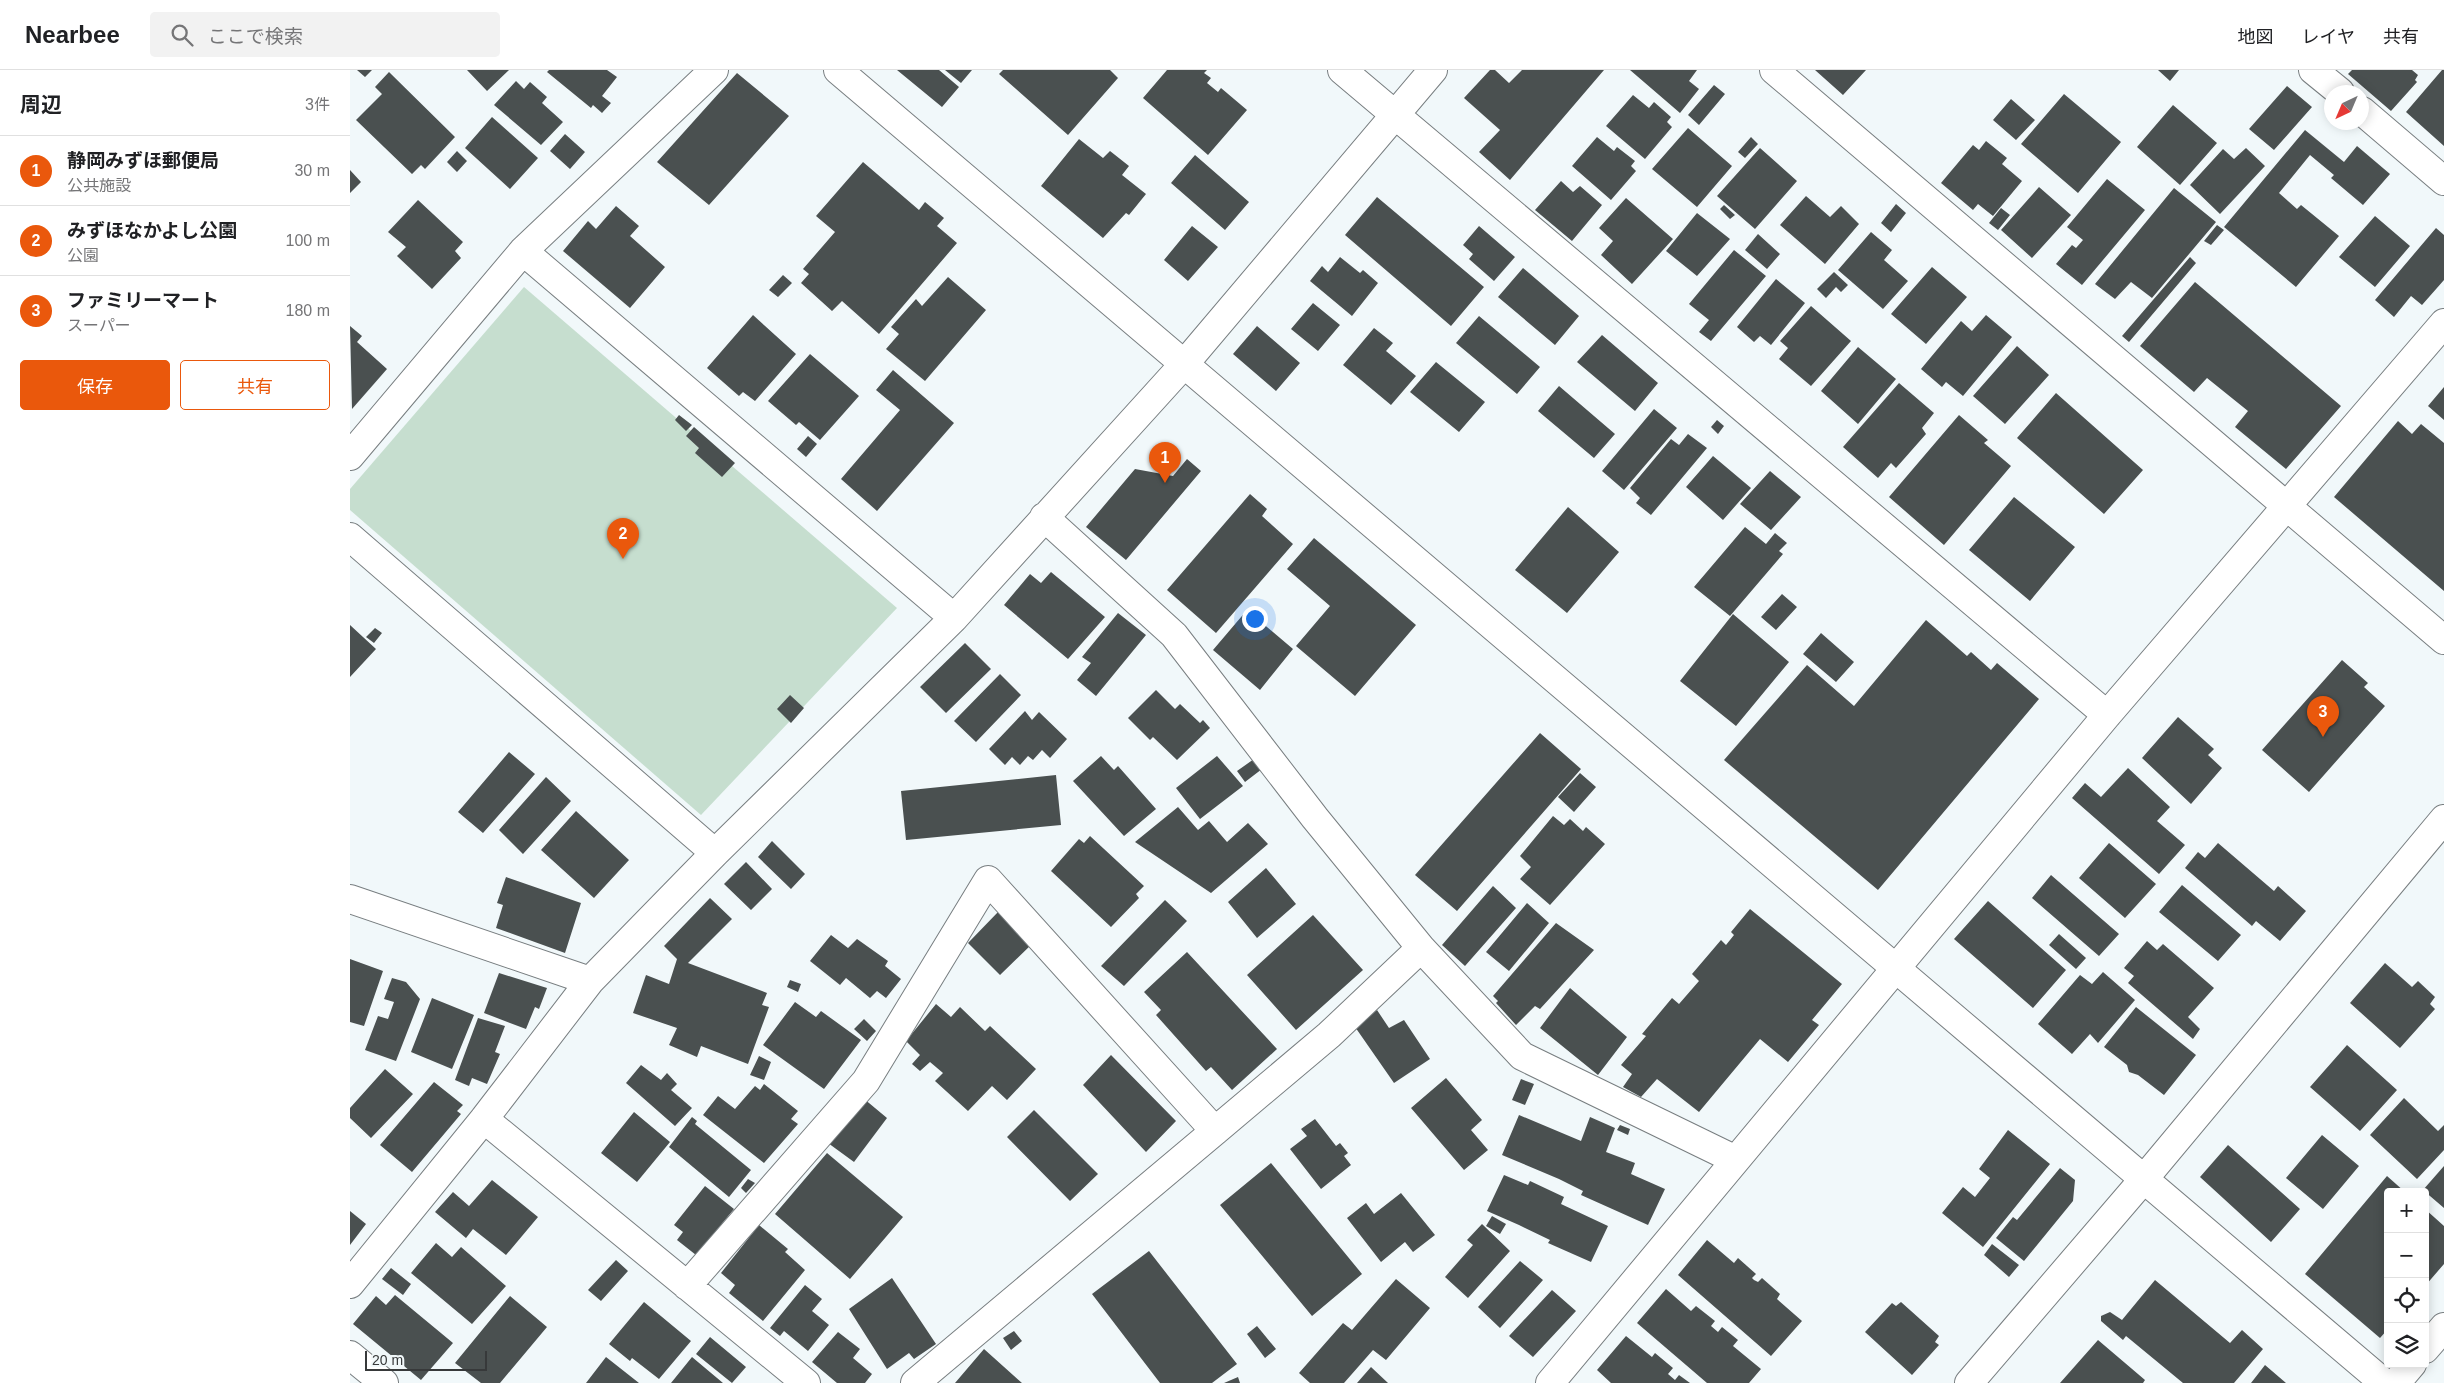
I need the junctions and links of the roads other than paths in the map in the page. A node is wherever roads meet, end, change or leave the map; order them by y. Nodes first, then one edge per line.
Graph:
1 (714, 70) edge
2 (838, 70) edge
3 (1342, 70) edge
4 (1433, 70) edge
5 (1774, 70) edge
6 (2313, 70) edge
7 (2331, 85) edge
8 (1394, 114) junction
9 (2369, 117) edge
10 (2444, 181) edge
11 (523, 251) junction
12 (2444, 323) edge
13 (1186, 362) junction
14 (355, 439) edge
15 (2287, 506) junction
16 (1044, 517) junction
17 (350, 537) edge
18 (954, 618) junction
19 (2444, 640) edge
20 (2107, 715) junction
21 (2444, 819) edge
22 (715, 853) junction
23 (350, 899) edge
24 (1421, 948) junction
25 (1894, 970) junction
26 (590, 982) junction
27 (484, 1119) junction
28 (1215, 1131) junction
29 (1736, 1160) junction
30 (2143, 1180) junction
31 (350, 1284) edge
32 (687, 1286) junction
33 (2444, 1327) edge
34 (2429, 1344) edge
35 (350, 1355) edge
36 (2409, 1368) edge
37 (384, 1383) edge
38 (806, 1383) edge
39 (915, 1383) edge
40 (1550, 1383) edge
41 (1969, 1383) edge
42 (2384, 1383) edge
43 (2396, 1383) edge

1 - 11 street
2 - 13 street
3 - 8 street
4 - 8 street
5 - 15 street
6 - 7 street
8 - 13 street
8 - 20 street
9 - 10 street
11 - 14 street
11 - 18 street
12 - 15 street
13 - 16 street
13 - 25 street
15 - 19 street
15 - 20 street
16 - 18 street
16 - 24 street
17 - 22 street
18 - 22 street
20 - 25 street
21 - 30 street
22 - 26 street
23 - 26 street
24 - 28 street
24 - 29 street
25 - 29 street
25 - 30 street
26 - 27 street
27 - 31 street
27 - 32 street
28 - 32 street
28 - 39 street
29 - 40 street
30 - 41 street
30 - 42 street
32 - 38 street
33 - 34 street
35 - 37 street
36 - 43 street

